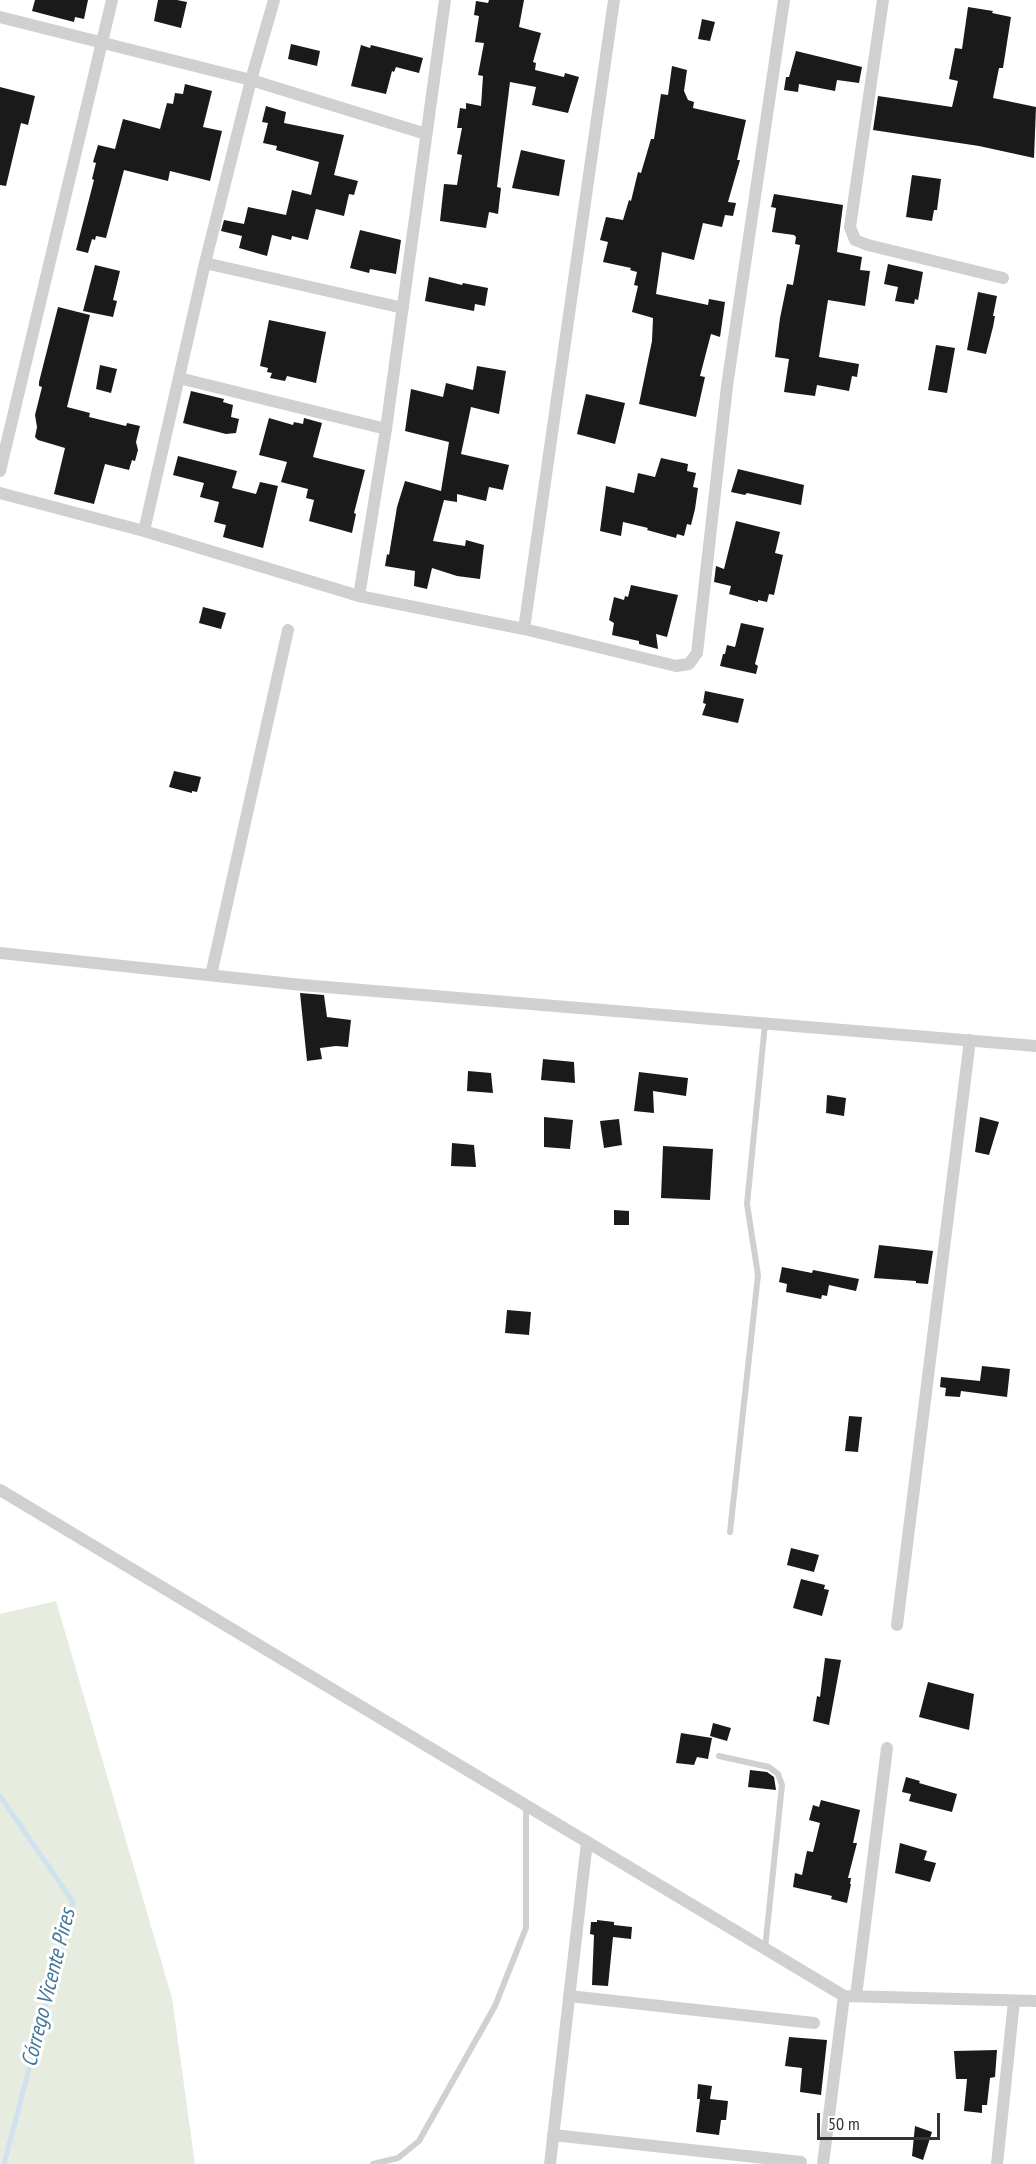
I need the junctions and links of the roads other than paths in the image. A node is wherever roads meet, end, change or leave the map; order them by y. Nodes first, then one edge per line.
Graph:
1 (112, 0) edge
2 (274, 0) edge
3 (445, 0) edge
4 (614, 0) edge
5 (784, 0) edge
6 (883, 0) edge
7 (0, 17) edge
8 (102, 43) junction
9 (251, 80) junction
10 (426, 134) junction
11 (205, 263) junction
12 (1003, 278) dead end
13 (403, 308) junction
14 (179, 378) junction
15 (387, 429) junction
16 (0, 471) edge
17 (0, 493) edge
18 (144, 531) junction
19 (360, 596) junction
20 (524, 629) junction
21 (288, 630) dead end
22 (0, 953) edge
23 (211, 975) junction
24 (765, 1024) junction
25 (970, 1040) junction
26 (1036, 1046) edge
27 (0, 1490) edge
28 (730, 1532) dead end
29 (897, 1625) dead end
30 (887, 1748) dead end
31 (718, 1756) dead end
32 (526, 1805) junction
33 (587, 1842) junction
34 (765, 1949) junction
35 (569, 1996) junction
36 (850, 1996) junction
37 (1014, 2001) junction
38 (1036, 2001) edge
39 (814, 2023) dead end
40 (553, 2135) junction
41 (801, 2162) dead end
42 (373, 2164) edge
43 (550, 2164) edge
44 (823, 2164) edge
45 (997, 2164) edge

1 - 8 street
2 - 9 street
3 - 10 street
4 - 20 street
5 - 20 street
6 - 12 street
7 - 8 street
8 - 9 street
8 - 16 street
9 - 10 street
9 - 11 street
10 - 13 street
11 - 13 street
11 - 14 street
13 - 15 street
14 - 15 street
14 - 18 street
15 - 19 street
17 - 18 street
18 - 19 street
19 - 20 street
21 - 23 street
22 - 23 street
23 - 24 street
24 - 25 street
24 - 28 lane
25 - 26 street
25 - 29 street
27 - 32 street
30 - 36 street
31 - 34 lane
32 - 33 street
32 - 42 lane
33 - 34 street
33 - 35 street
34 - 36 street
35 - 39 street
35 - 40 street
36 - 37 street
36 - 44 street
37 - 38 street
37 - 45 street
40 - 41 street
40 - 43 street

